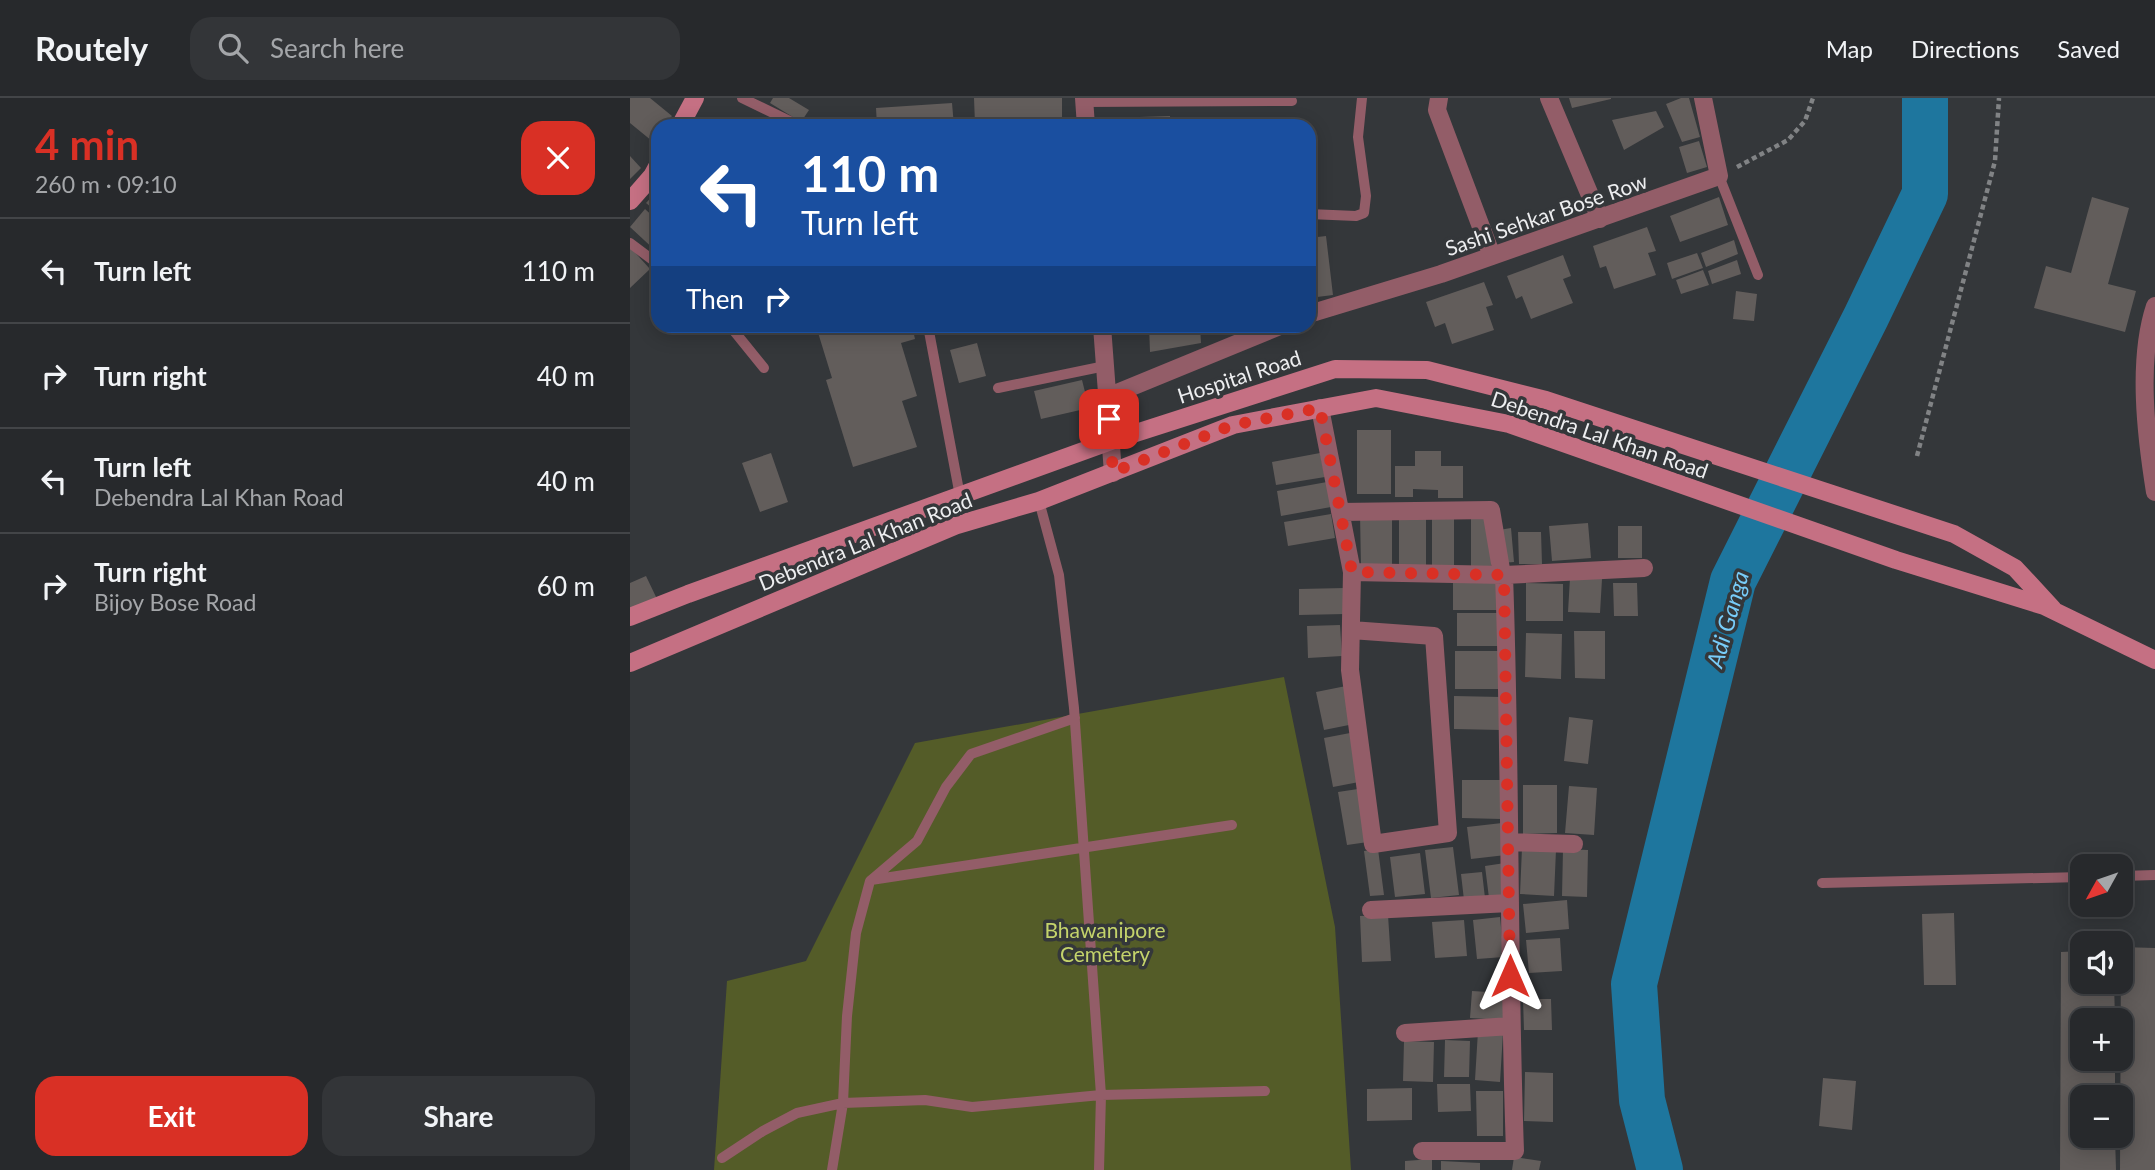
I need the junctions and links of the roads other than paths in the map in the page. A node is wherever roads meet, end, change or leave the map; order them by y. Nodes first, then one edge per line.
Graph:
1 (695, 98) edge
2 (742, 98) edge
3 (1362, 98) edge
4 (1439, 98) edge
5 (1549, 98) edge
6 (1703, 98) edge
7 (1084, 100) edge
8 (1292, 101) dead end
9 (684, 119) edge
10 (786, 119) edge
11 (1085, 119) edge
12 (1719, 176) junction
13 (651, 179) edge
14 (630, 201) edge
15 (1316, 214) edge
16 (1600, 219) junction
17 (630, 243) edge
18 (1492, 256) junction
19 (651, 259) edge
20 (1758, 275) dead end
21 (2155, 306) edge
22 (1316, 312) edge
23 (736, 333) edge
24 (929, 333) edge
25 (1103, 333) edge
26 (1263, 333) edge
27 (1105, 366) junction
28 (764, 368) dead end
29 (998, 388) dead end
30 (1107, 397) junction
31 (1320, 408) junction
32 (1111, 441) junction
33 (1113, 472) junction
34 (2155, 492) edge
35 (960, 496) junction
36 (1039, 501) junction
37 (1340, 512) junction
38 (1644, 568) dead end
39 (1352, 572) junction
40 (1503, 575) junction
41 (2055, 611) junction
42 (630, 617) edge
43 (1351, 630) junction
44 (2155, 660) edge
45 (630, 663) edge
46 (1075, 718) junction
47 (1232, 825) dead end
48 (1510, 842) junction
49 (1574, 844) dead end
50 (1085, 849) junction
51 (2133, 876) edge
52 (2155, 876) edge
53 (2070, 877) edge
54 (870, 880) junction
55 (1822, 883) dead end
56 (1510, 902) junction
57 (1371, 910) dead end
58 (1511, 1026) junction
59 (1405, 1033) dead end
60 (1265, 1091) dead end
61 (1101, 1095) junction
62 (843, 1103) junction
63 (1422, 1151) dead end
64 (722, 1158) dead end
65 (832, 1170) edge
66 (1099, 1170) edge

1 - 9 main road
2 - 10 lane
3 - 15 lane
4 - 18 street
5 - 16 street
6 - 12 street
7 - 8 lane
7 - 11 street
12 - 16 street, Sashi Sehkar Bose Row
12 - 20 lane
13 - 14 main road
16 - 18 street, Sashi Sehkar Bose Row
17 - 19 lane
18 - 22 street, Sashi Sehkar Bose Row
21 - 34 street
23 - 28 lane
24 - 35 lane
25 - 27 street
26 - 30 street
27 - 29 lane
27 - 30 street
30 - 32 street
31 - 33 main road, Debendra Lal Khan Road
31 - 37 street
31 - 41 main road, Debendra Lal Khan Road
32 - 33 street
32 - 35 main road, Hospital Road
32 - 41 main road, Hospital Road
33 - 36 main road, Debendra Lal Khan Road
35 - 42 main road, Hospital Road
36 - 45 main road, Debendra Lal Khan Road
36 - 46 lane
37 - 39 street
37 - 40 street
38 - 40 street
39 - 40 street
39 - 43 street
40 - 48 street
41 - 44 main road, Debendra Lal Khan Road
43 - 43 street
46 - 50 lane
46 - 54 lane
47 - 50 lane
48 - 49 street
48 - 56 street
50 - 54 lane
50 - 61 lane
51 - 52 lane
53 - 55 lane
54 - 62 lane
56 - 57 street
56 - 58 street
58 - 59 street
58 - 63 street
60 - 61 lane
61 - 62 lane
61 - 66 lane
62 - 64 lane
62 - 65 lane

